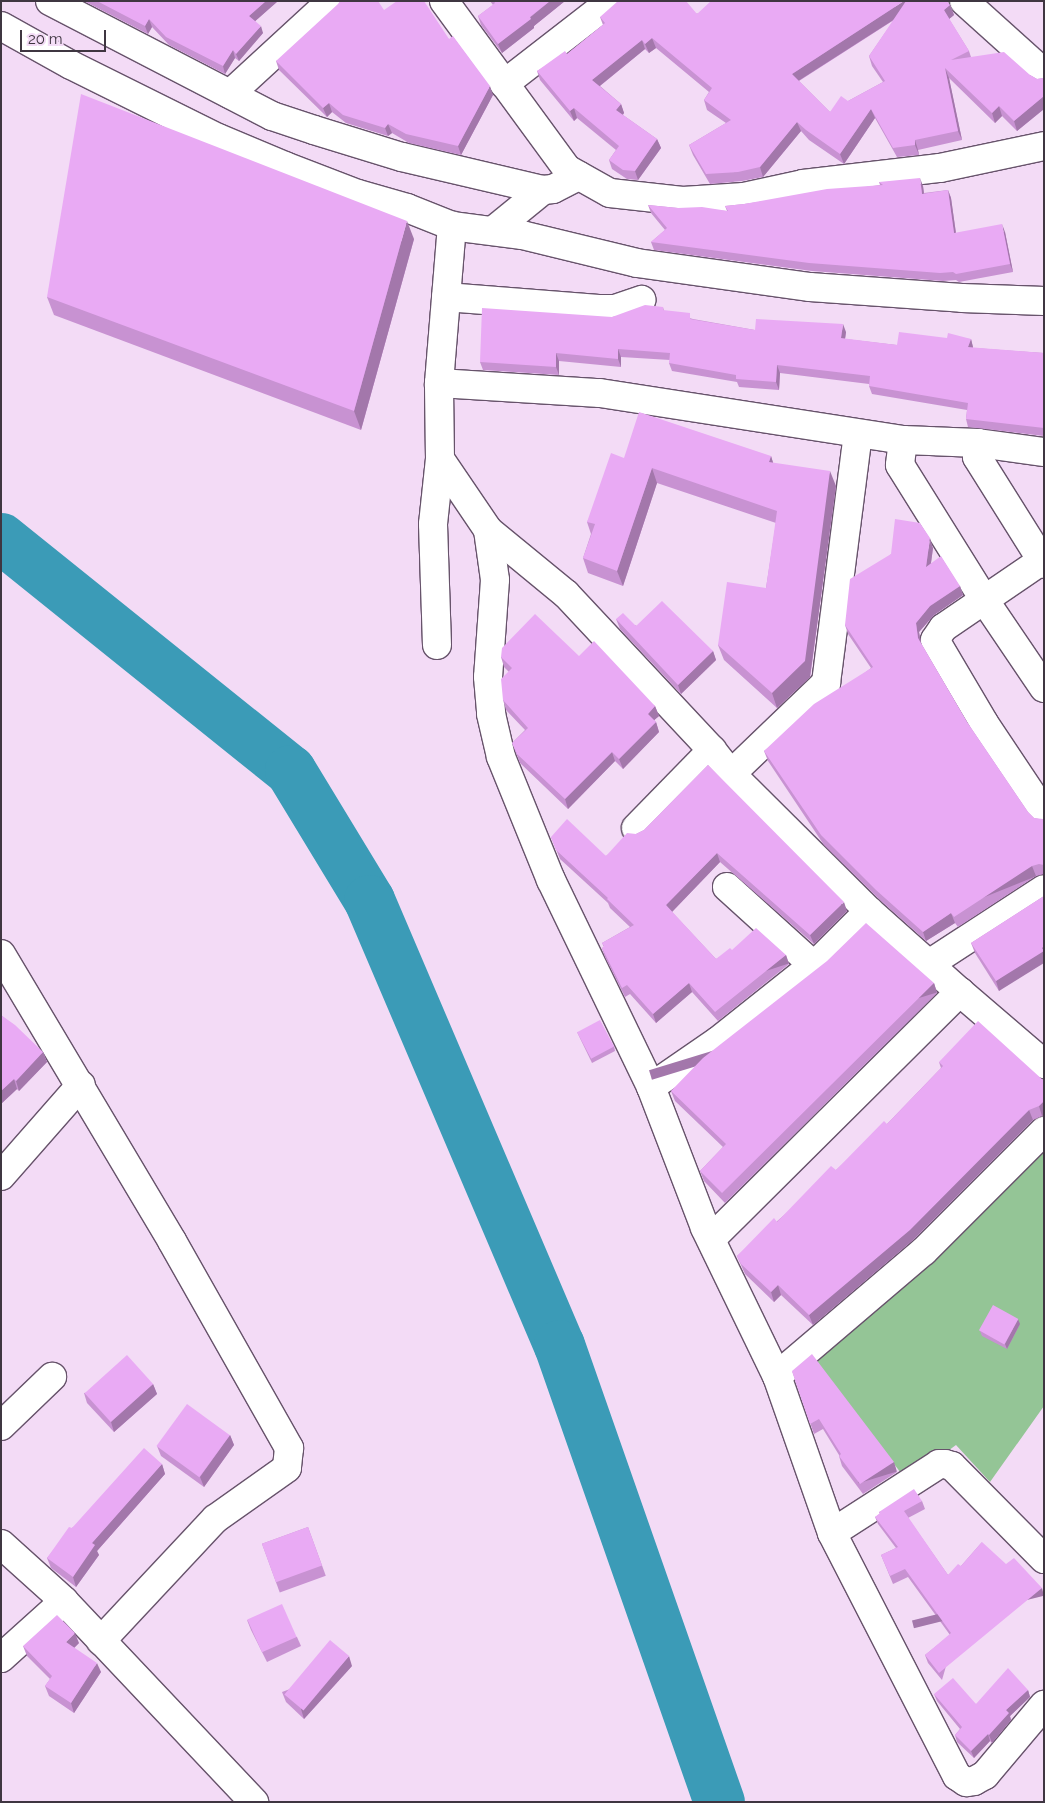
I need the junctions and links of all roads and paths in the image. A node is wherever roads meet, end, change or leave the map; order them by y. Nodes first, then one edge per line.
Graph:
1 (50, 1) edge
2 (332, 1) edge
3 (444, 1) edge
4 (611, 1) edge
5 (972, 3) edge
6 (1, 26) edge
7 (1044, 73) edge
8 (504, 84) junction
9 (230, 94) junction
10 (1044, 146) edge
11 (579, 176) junction
12 (543, 190) junction
13 (452, 226) junction
14 (494, 230) junction
15 (446, 297) junction
16 (641, 300) dead end
17 (1044, 301) edge
18 (439, 384) junction
19 (858, 434) junction
20 (903, 440) junction
21 (978, 442) junction
22 (1044, 452) edge
23 (440, 459) junction
24 (488, 530) junction
25 (1043, 561) edge
26 (985, 601) junction
27 (437, 645) dead end
28 (1044, 688) edge
29 (712, 750) junction
30 (731, 774) junction
31 (1044, 813) edge
32 (636, 828) dead end
33 (727, 887) dead end
34 (1044, 890) edge
35 (870, 911) junction
36 (1, 954) edge
37 (929, 964) junction
38 (813, 965) junction
39 (960, 992) junction
40 (1044, 1064) edge
41 (81, 1085) junction
42 (651, 1087) junction
43 (1044, 1131) edge
44 (1, 1176) edge
45 (711, 1239) junction
46 (777, 1376) junction
47 (52, 1377) dead end
48 (1, 1426) edge
49 (832, 1533) junction
50 (1, 1544) edge
51 (1044, 1559) edge
52 (64, 1601) junction
53 (101, 1641) junction
54 (1, 1658) edge
55 (1044, 1705) edge
56 (254, 1802) edge

1 - 9 street
2 - 9 street
3 - 8 street
4 - 8 street
5 - 7 street
6 - 13 street
8 - 11 street
9 - 12 street
10 - 11 street
11 - 12 street
12 - 14 street
13 - 14 street
13 - 15 street
14 - 17 street
15 - 16 street
15 - 18 street
18 - 19 street
18 - 23 street
19 - 20 street
19 - 30 street
20 - 21 street
20 - 26 street
21 - 22 street
21 - 25 street
23 - 24 street
23 - 27 street
24 - 29 street
24 - 42 street
25 - 26 street
26 - 28 street
26 - 31 street
29 - 30 street
29 - 32 street
30 - 35 street
33 - 38 street
34 - 37 street
35 - 37 street
35 - 38 street
36 - 41 street
37 - 39 street
38 - 42 street
39 - 40 street
39 - 45 street
41 - 44 street
41 - 53 street
42 - 45 street
43 - 46 street
45 - 46 street
46 - 49 street
47 - 48 street
49 - 51 street
49 - 55 street
50 - 52 street
52 - 53 street
52 - 54 street
53 - 56 street

